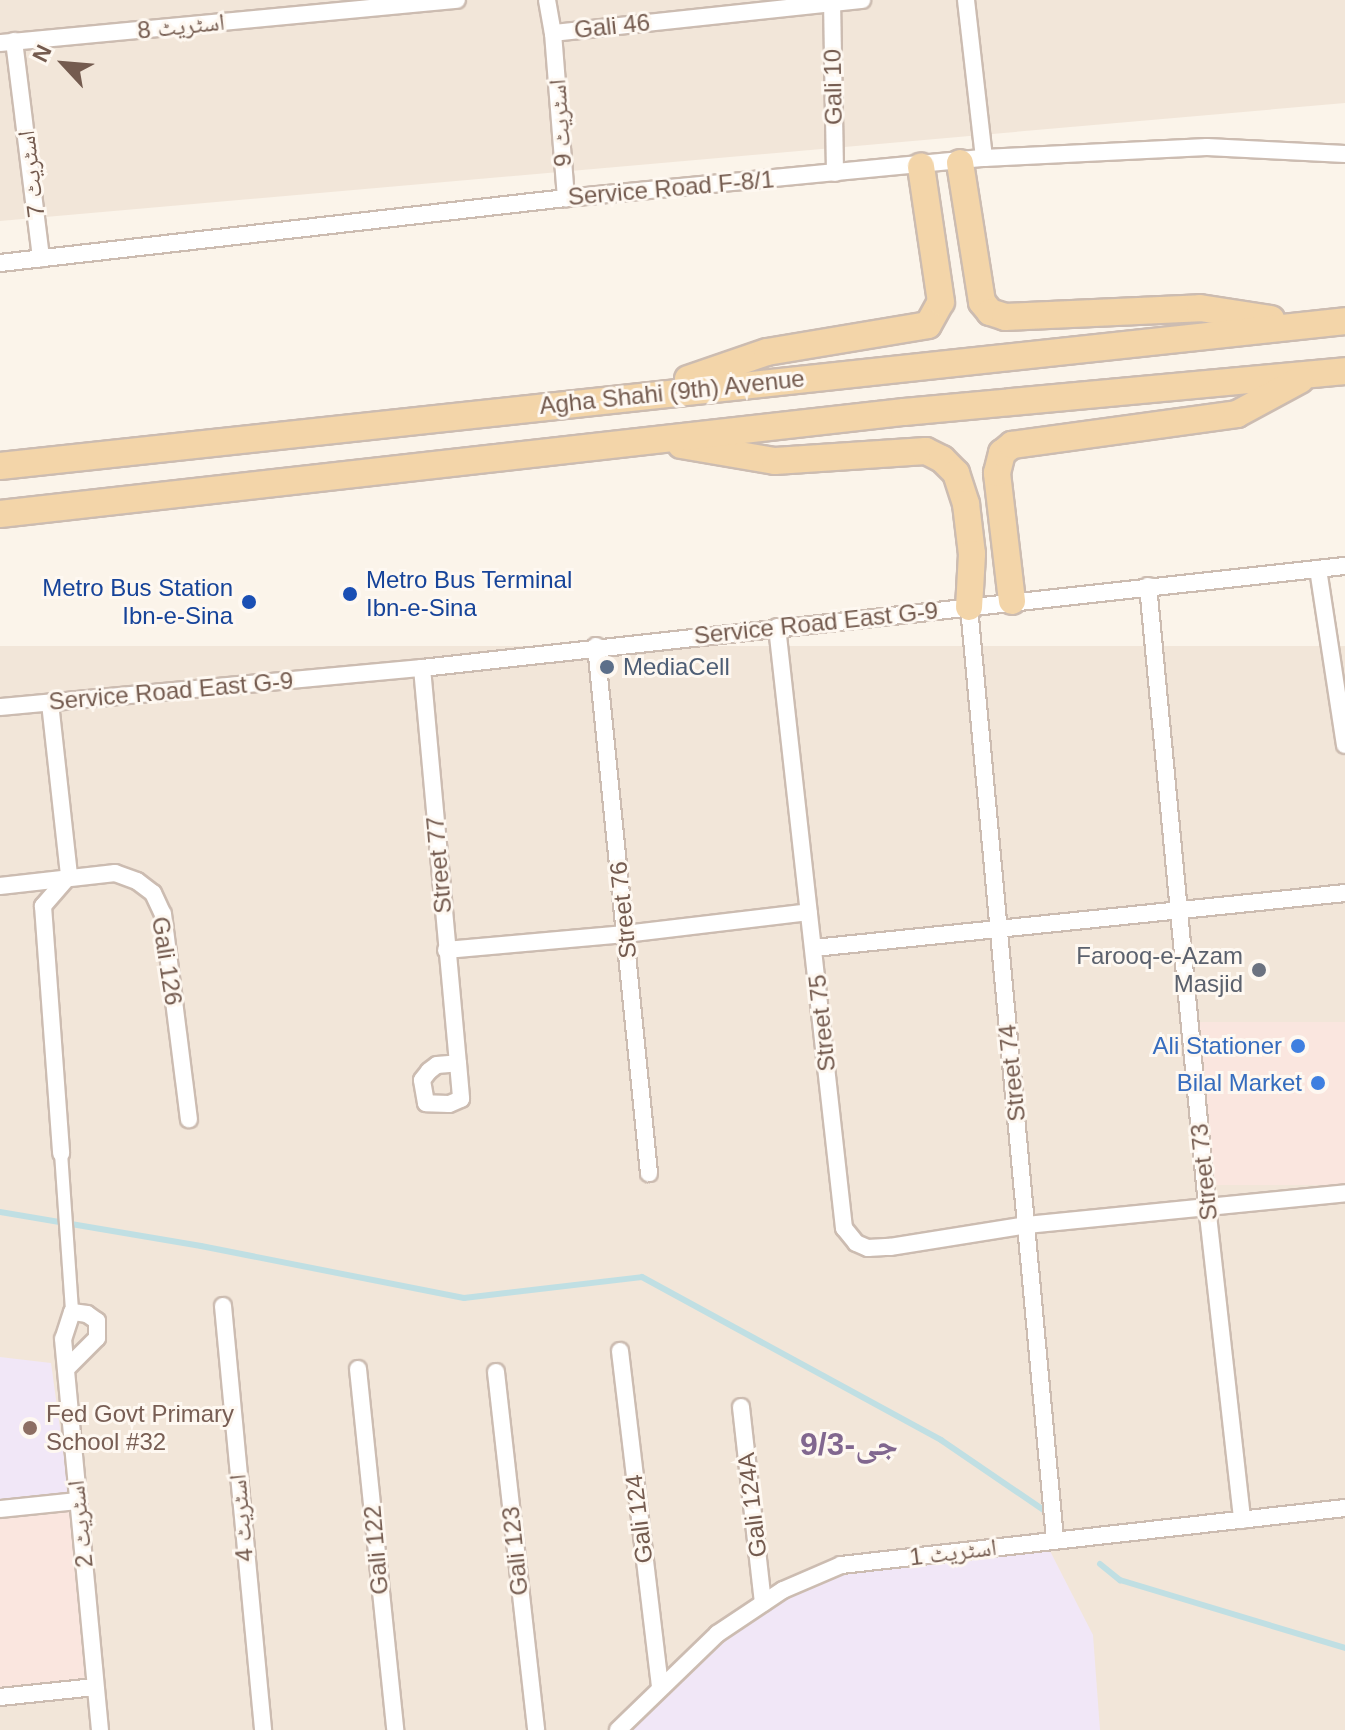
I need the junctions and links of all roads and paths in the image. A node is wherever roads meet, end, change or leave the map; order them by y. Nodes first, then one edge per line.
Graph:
1 (457, 0) edge
2 (547, 0) edge
3 (862, 0) edge
4 (966, 0) edge
5 (832, 1) edge
6 (553, 33) junction
7 (7, 42) edge
8 (1345, 154) edge
9 (972, 160) junction
10 (921, 166) junction
11 (835, 173) junction
12 (566, 198) junction
13 (41, 258) junction
14 (0, 263) edge
15 (1345, 321) edge
16 (1305, 325) junction
17 (1345, 371) edge
18 (1310, 375) junction
19 (643, 395) junction
20 (422, 420) junction
21 (651, 441) junction
22 (0, 466) edge
23 (422, 467) junction
24 (0, 514) edge
25 (1345, 566) edge
26 (1318, 569) junction
27 (1148, 586) junction
28 (1012, 601) junction
29 (969, 607) junction
30 (777, 627) junction
31 (596, 646) junction
32 (422, 668) junction
33 (50, 703) junction
34 (0, 707) edge
35 (1345, 745) edge
36 (69, 876) junction
37 (0, 886) edge
38 (1345, 893) edge
39 (809, 912) junction
40 (1177, 912) junction
41 (998, 931) junction
42 (625, 934) junction
43 (814, 948) junction
44 (446, 950) junction
45 (458, 1063) dead end
46 (189, 1119) dead end
47 (61, 1153) joint
48 (649, 1173) dead end
49 (1345, 1193) edge
50 (1207, 1206) junction
51 (1027, 1225) junction
52 (223, 1306) dead end
53 (72, 1312) junction
54 (620, 1351) dead end
55 (66, 1369) dead end
56 (358, 1369) dead end
57 (496, 1372) dead end
58 (741, 1407) dead end
59 (77, 1501) junction
60 (1345, 1508) edge
61 (0, 1509) edge
62 (1242, 1520) junction
63 (1055, 1539) junction
64 (763, 1603) junction
65 (95, 1687) junction
66 (660, 1687) junction
67 (0, 1697) edge
68 (100, 1730) edge
69 (263, 1730) edge
70 (395, 1730) edge
71 (536, 1730) edge
72 (618, 1730) edge

1 - 7 street, اسٹریٹ 8
2 - 6 street, اسٹریٹ 9
3 - 5 street, Gali 46
4 - 9 street
5 - 6 street, Gali 46
5 - 11 street, Gali 10
6 - 12 street, اسٹریٹ 9
7 - 13 street, اسٹریٹ 7
8 - 9 street, Service Road F-8/1
9 - 10 street, Service Road F-8/1
9 - 16 main road
10 - 11 street, Service Road F-8/1
10 - 19 main road
11 - 12 street, Service Road F-8/1
12 - 13 street, Service Road F-8/1
13 - 14 street, Service Road F-8/1
15 - 16 main road, Agha Shahi (9th) Avenue
16 - 19 main road, Agha Shahi (9th) Avenue
17 - 18 main road, Agha Shahi (9th) Avenue
18 - 21 main road, Agha Shahi (9th) Avenue
18 - 28 main road
19 - 20 main road, Agha Shahi (9th) Avenue
20 - 22 main road, Agha Shahi (9th) Avenue
20 - 23 main road
21 - 23 main road, Agha Shahi (9th) Avenue
21 - 29 main road
23 - 24 main road, Agha Shahi (9th) Avenue
25 - 26 street, Service Road East G-9
26 - 27 street, Service Road East G-9
26 - 35 street
27 - 28 street, Service Road East G-9
27 - 40 street, Street 73
28 - 29 street, Service Road East G-9
29 - 30 street, Service Road East G-9
29 - 41 street, Street 74
30 - 31 street, Service Road East G-9
30 - 39 street, Street 75
31 - 32 street, Service Road East G-9
31 - 42 street, Street 76
32 - 33 street, Service Road East G-9
32 - 44 street, Street 77
33 - 34 street, Service Road East G-9
33 - 36 street
36 - 37 street, Gali 126
36 - 46 street, Gali 126
36 - 47 street
38 - 40 street
39 - 42 street
39 - 43 street, Street 75
40 - 41 street
40 - 50 street, Street 73
41 - 43 street
41 - 51 street, Street 74
42 - 44 street
42 - 48 street, Street 76
43 - 51 street, Street 75
44 - 45 street, Street 77
47 - 53 street
49 - 50 street, Street 75
50 - 51 street, Street 75
50 - 62 street, Street 73
51 - 63 street, Street 74
52 - 69 street, اسٹریٹ 4
53 - 55 street
53 - 59 street, اسٹریٹ 2
54 - 66 street, Gali 124
56 - 70 street, Gali 122
57 - 71 street, Gali 123
58 - 64 street, Gali 124A
59 - 61 street
59 - 65 street, اسٹریٹ 2
60 - 62 street, اسٹریٹ 1
62 - 63 street, اسٹریٹ 1
63 - 64 street, اسٹریٹ 1
64 - 66 street, اسٹریٹ 1
65 - 67 street
65 - 68 street, اسٹریٹ 2
66 - 72 street, اسٹریٹ 1

